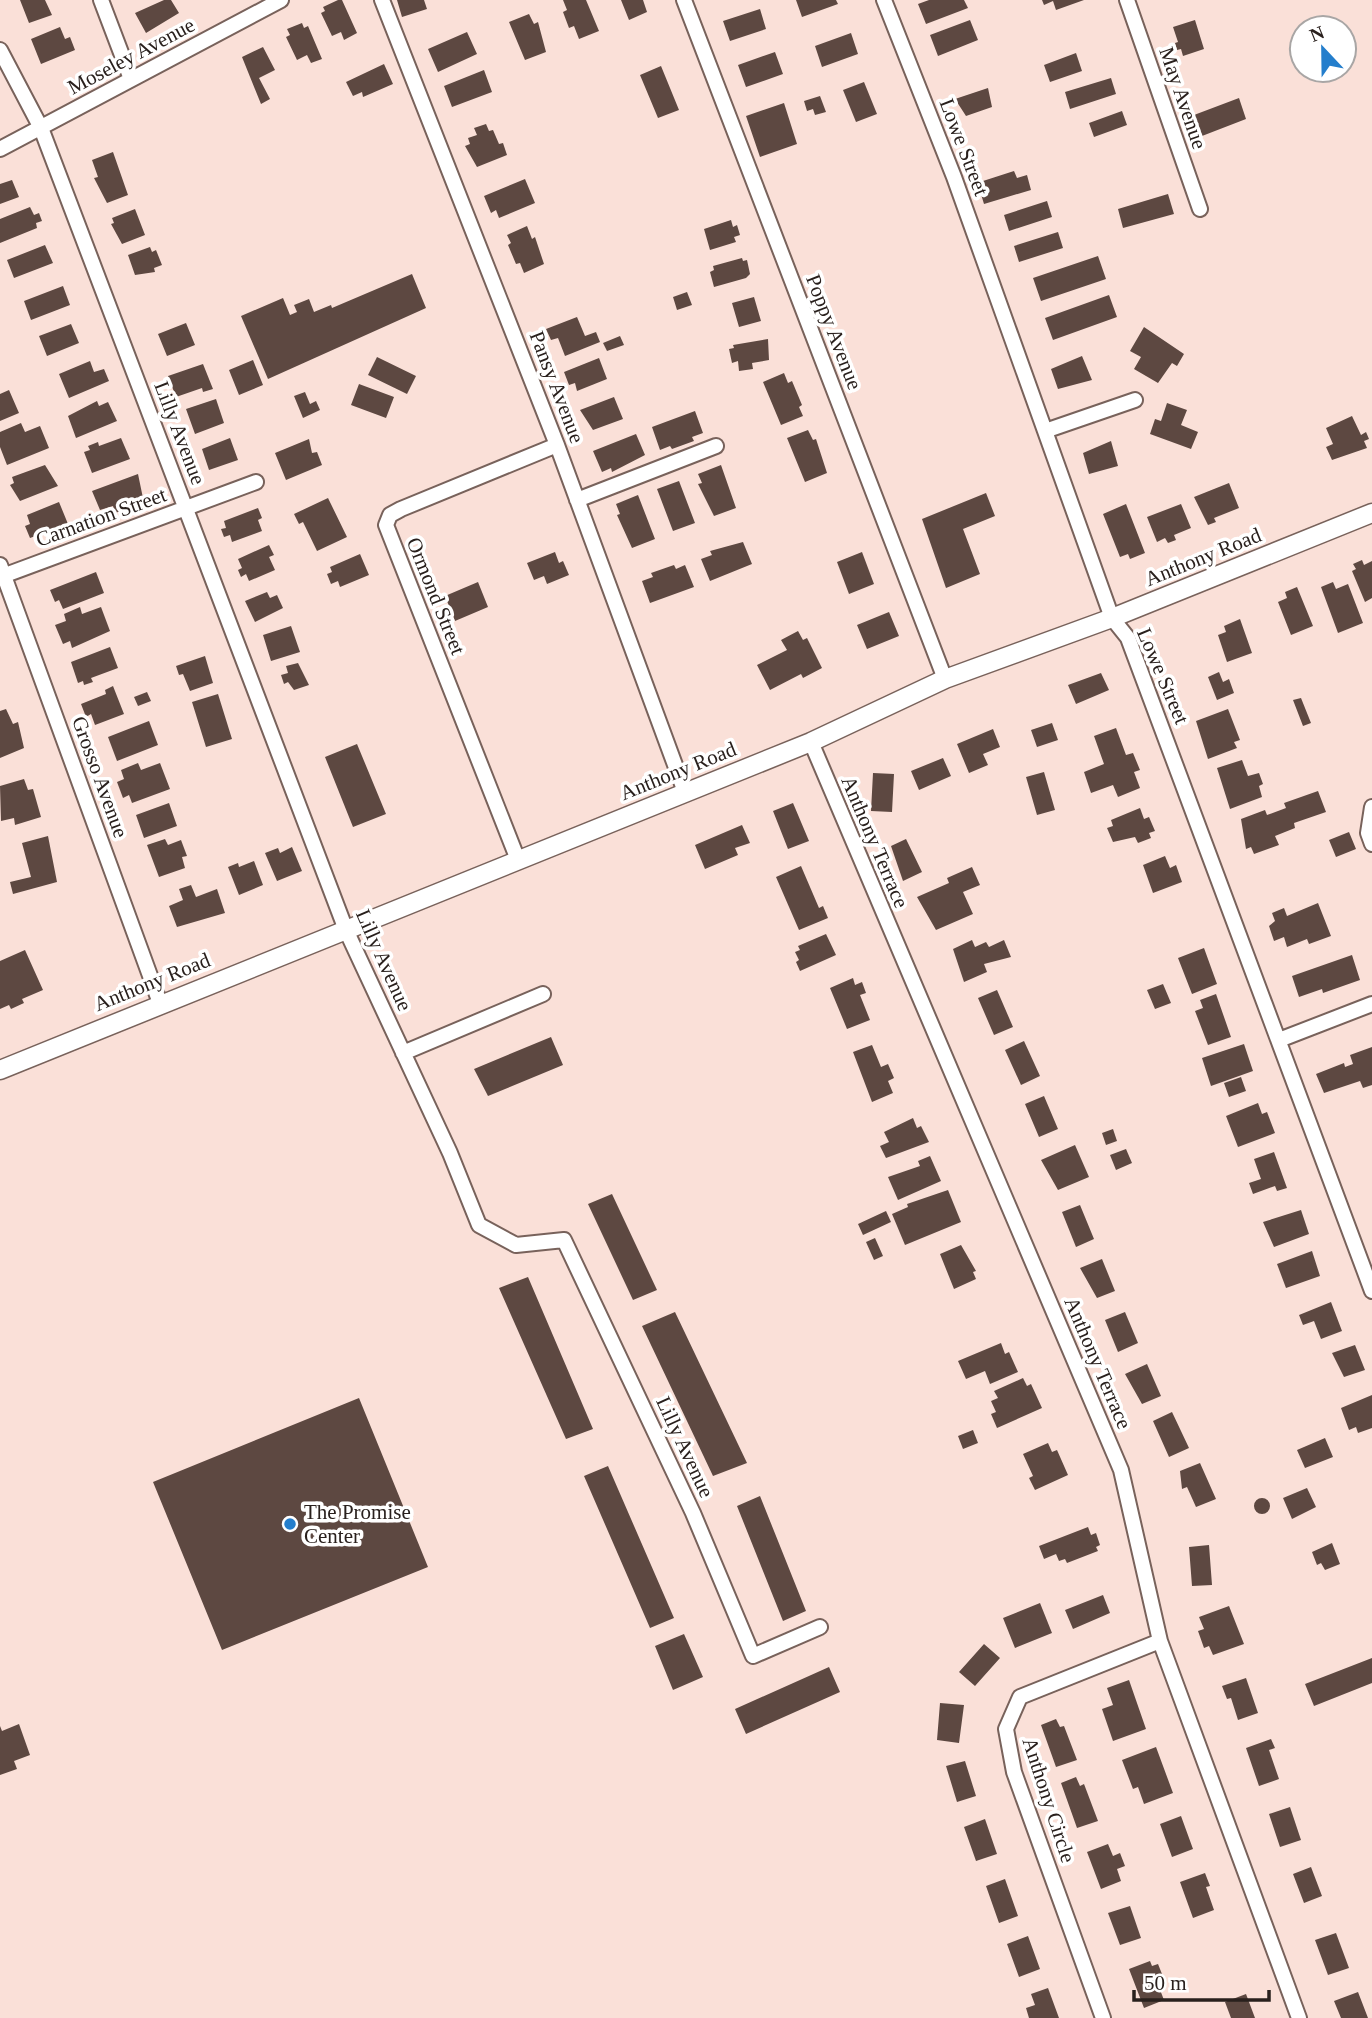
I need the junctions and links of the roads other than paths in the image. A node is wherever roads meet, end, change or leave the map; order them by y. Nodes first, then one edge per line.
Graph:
1 (101, 0) edge
2 (281, 0) edge
3 (382, 0) edge
4 (684, 0) edge
5 (884, 0) edge
6 (1127, 0) edge
7 (0, 50) edge
8 (131, 79) junction
9 (41, 128) junction
10 (0, 149) edge
11 (1200, 209) dead end
12 (1135, 400) dead end
13 (1045, 431) junction
14 (557, 445) junction
15 (716, 446) dead end
16 (256, 482) dead end
17 (577, 500) junction
18 (186, 508) junction
19 (1372, 513) edge
20 (1, 572) edge
21 (1112, 618) junction
22 (945, 679) junction
23 (811, 742) junction
24 (685, 792) junction
25 (1372, 807) edge
26 (1372, 844) edge
27 (518, 860) junction
28 (346, 930) junction
29 (543, 995) dead end
30 (160, 1003) junction
31 (1372, 1004) edge
32 (1279, 1040) junction
33 (403, 1053) junction
34 (0, 1070) edge
35 (1372, 1291) edge
36 (820, 1627) dead end
37 (1160, 1641) junction
38 (1103, 2018) edge
39 (1299, 2018) edge

1 - 8 street
2 - 8 street, Moseley Avenue
3 - 14 street, Pansy Avenue
4 - 22 street, Poppy Avenue
5 - 13 street, Lowe Street
6 - 11 street, May Avenue
7 - 9 street, Lilly Avenue
8 - 9 street, Moseley Avenue
9 - 10 street, Moseley Avenue
9 - 18 street, Lilly Avenue
12 - 13 street
13 - 21 street, Lowe Street
14 - 17 street, Pansy Avenue
14 - 27 street, Ormond Street
15 - 17 street
16 - 18 street, Carnation Street
17 - 24 street, Pansy Avenue
18 - 20 street, Carnation Street
18 - 28 street, Lilly Avenue
19 - 21 street, Anthony Road
20 - 30 street, Grosso Avenue
21 - 22 street, Anthony Road
21 - 32 street, Lowe Street
22 - 23 street, Anthony Road
23 - 24 street, Anthony Road
23 - 37 street, Anthony Terrace
24 - 27 street, Anthony Road
25 - 26 street
27 - 28 street, Anthony Road
28 - 30 street, Anthony Road
28 - 33 street, Lilly Avenue
29 - 33 street
30 - 34 street, Anthony Road
31 - 32 street
32 - 35 street, Lowe Street
33 - 36 street, Lilly Avenue
37 - 38 street, Anthony Circle
37 - 39 street, Anthony Terrace

